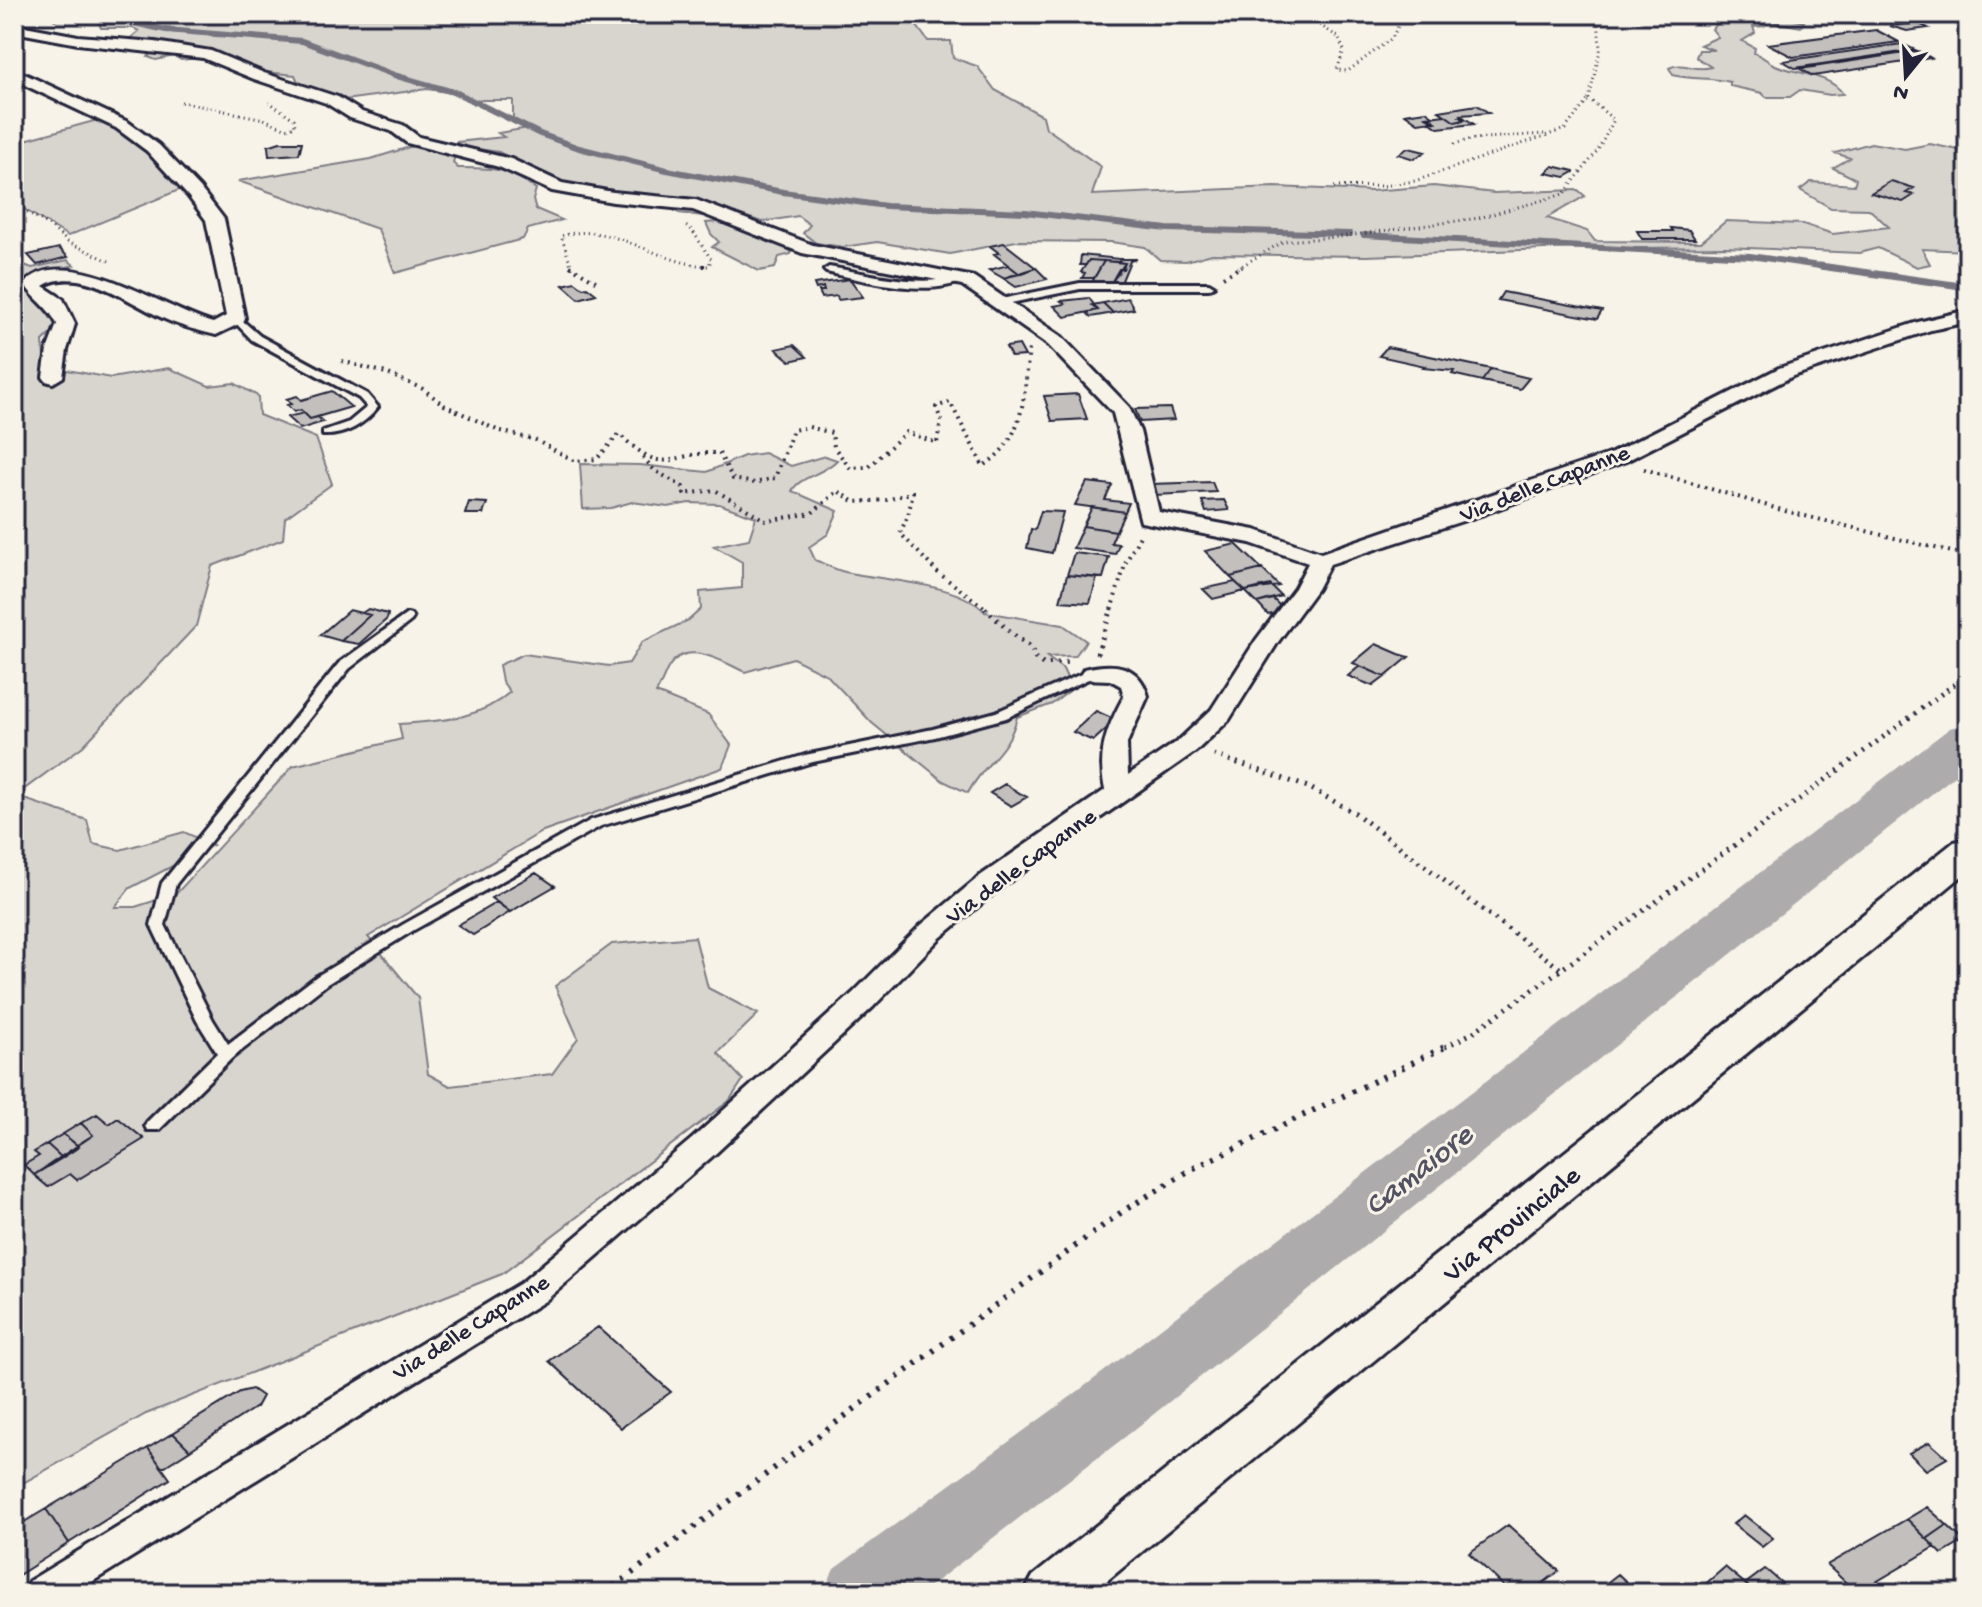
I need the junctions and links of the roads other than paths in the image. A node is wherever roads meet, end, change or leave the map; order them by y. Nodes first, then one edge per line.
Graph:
1 (14, 28) edge
2 (14, 74) edge
3 (829, 270) dead end
4 (960, 279) junction
5 (1209, 286) road end
6 (1001, 302) junction
7 (1968, 316) edge
8 (236, 318) junction
9 (53, 377) dead end
10 (327, 433) dead end
11 (1321, 560) junction
12 (407, 618) dead end
13 (1093, 674) joint
14 (1119, 794) junction
15 (1968, 851) edge
16 (226, 1054) junction
17 (153, 1126) dead end
18 (42, 1593) edge
19 (1052, 1593) edge

1 - 4 street
2 - 8 street
3 - 4 lane
4 - 6 street
5 - 6 lane
6 - 11 street
7 - 11 street, Via delle Capanne
8 - 9 street
8 - 10 lane
11 - 14 street, Via delle Capanne
12 - 16 lane
13 - 14 street
13 - 16 lane
14 - 18 street, Via delle Capanne
15 - 19 main road, Via Provinciale
16 - 17 lane

